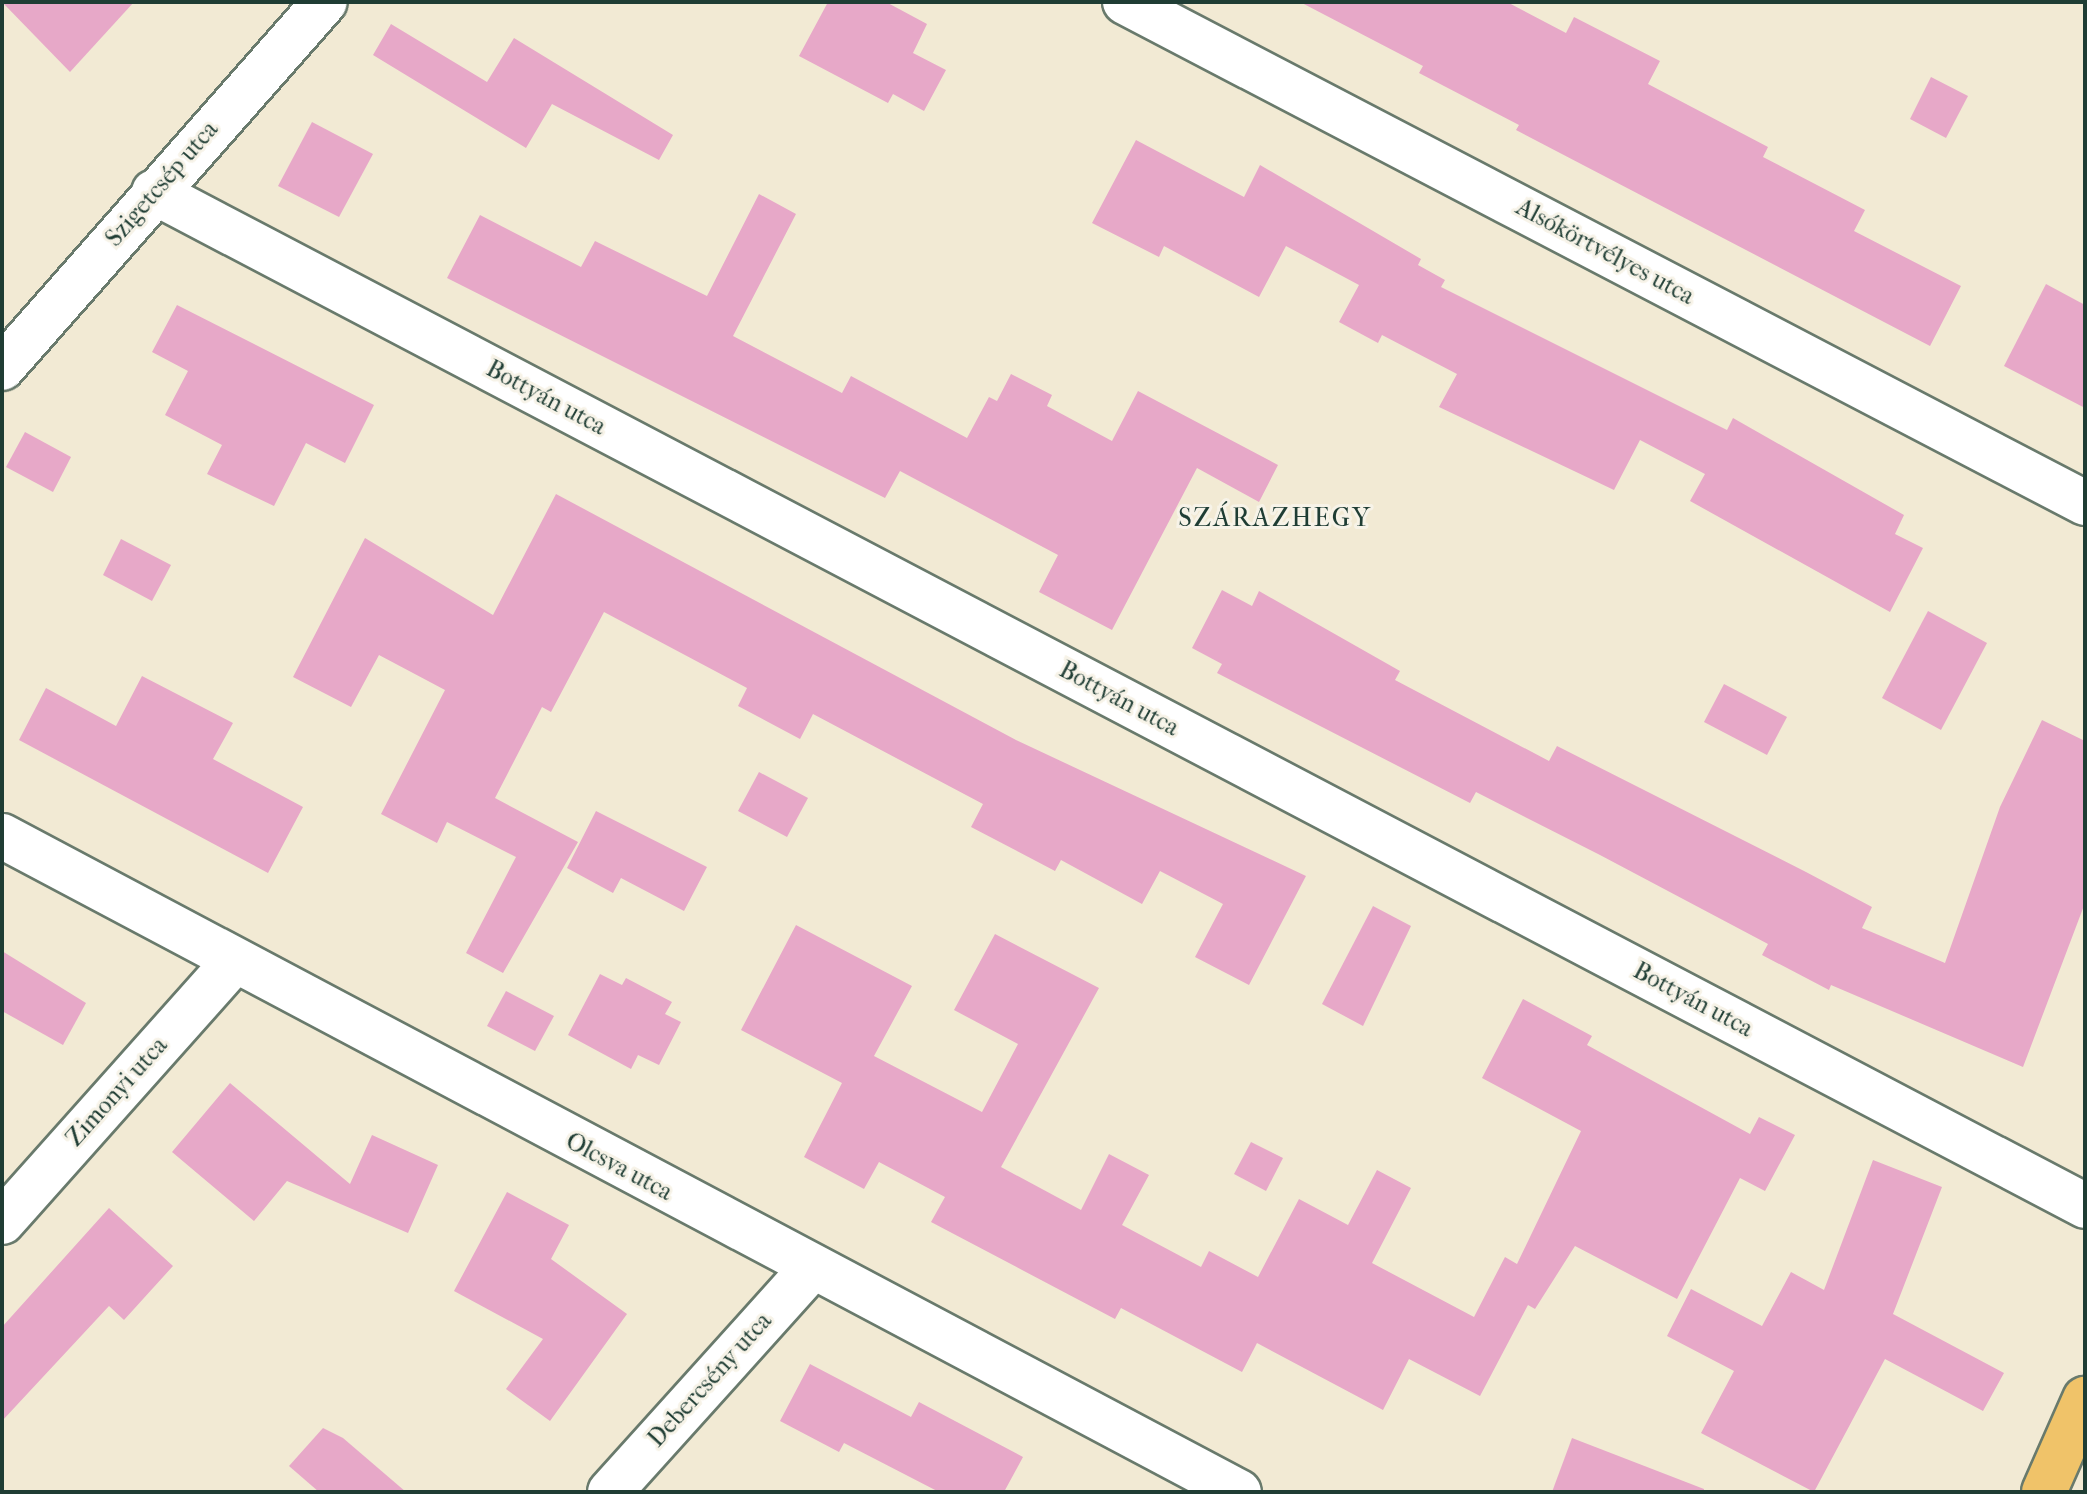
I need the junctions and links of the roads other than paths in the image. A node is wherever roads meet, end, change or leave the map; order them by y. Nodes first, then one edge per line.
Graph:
1 (325, 2) edge
2 (1125, 2) edge
3 (154, 192) junction
4 (2, 368) edge
5 (2085, 503) edge
6 (2, 836) edge
7 (233, 963) junction
8 (2085, 1206) edge
9 (2, 1222) edge
10 (811, 1269) junction
11 (2085, 1399) edge
12 (610, 1492) edge
13 (1239, 1492) edge
14 (2044, 1492) edge

1 - 3 street, Szigetcsép utca
2 - 5 street, Alsókörtvélyes utca
3 - 4 street, Szigetcsép utca
3 - 8 street, Bottyán utca
6 - 7 street, Olcsva utca
7 - 9 street, Zimonyi utca
7 - 10 street, Olcsva utca
10 - 12 street, Debercsény utca
10 - 13 street, Olcsva utca
11 - 14 main road

